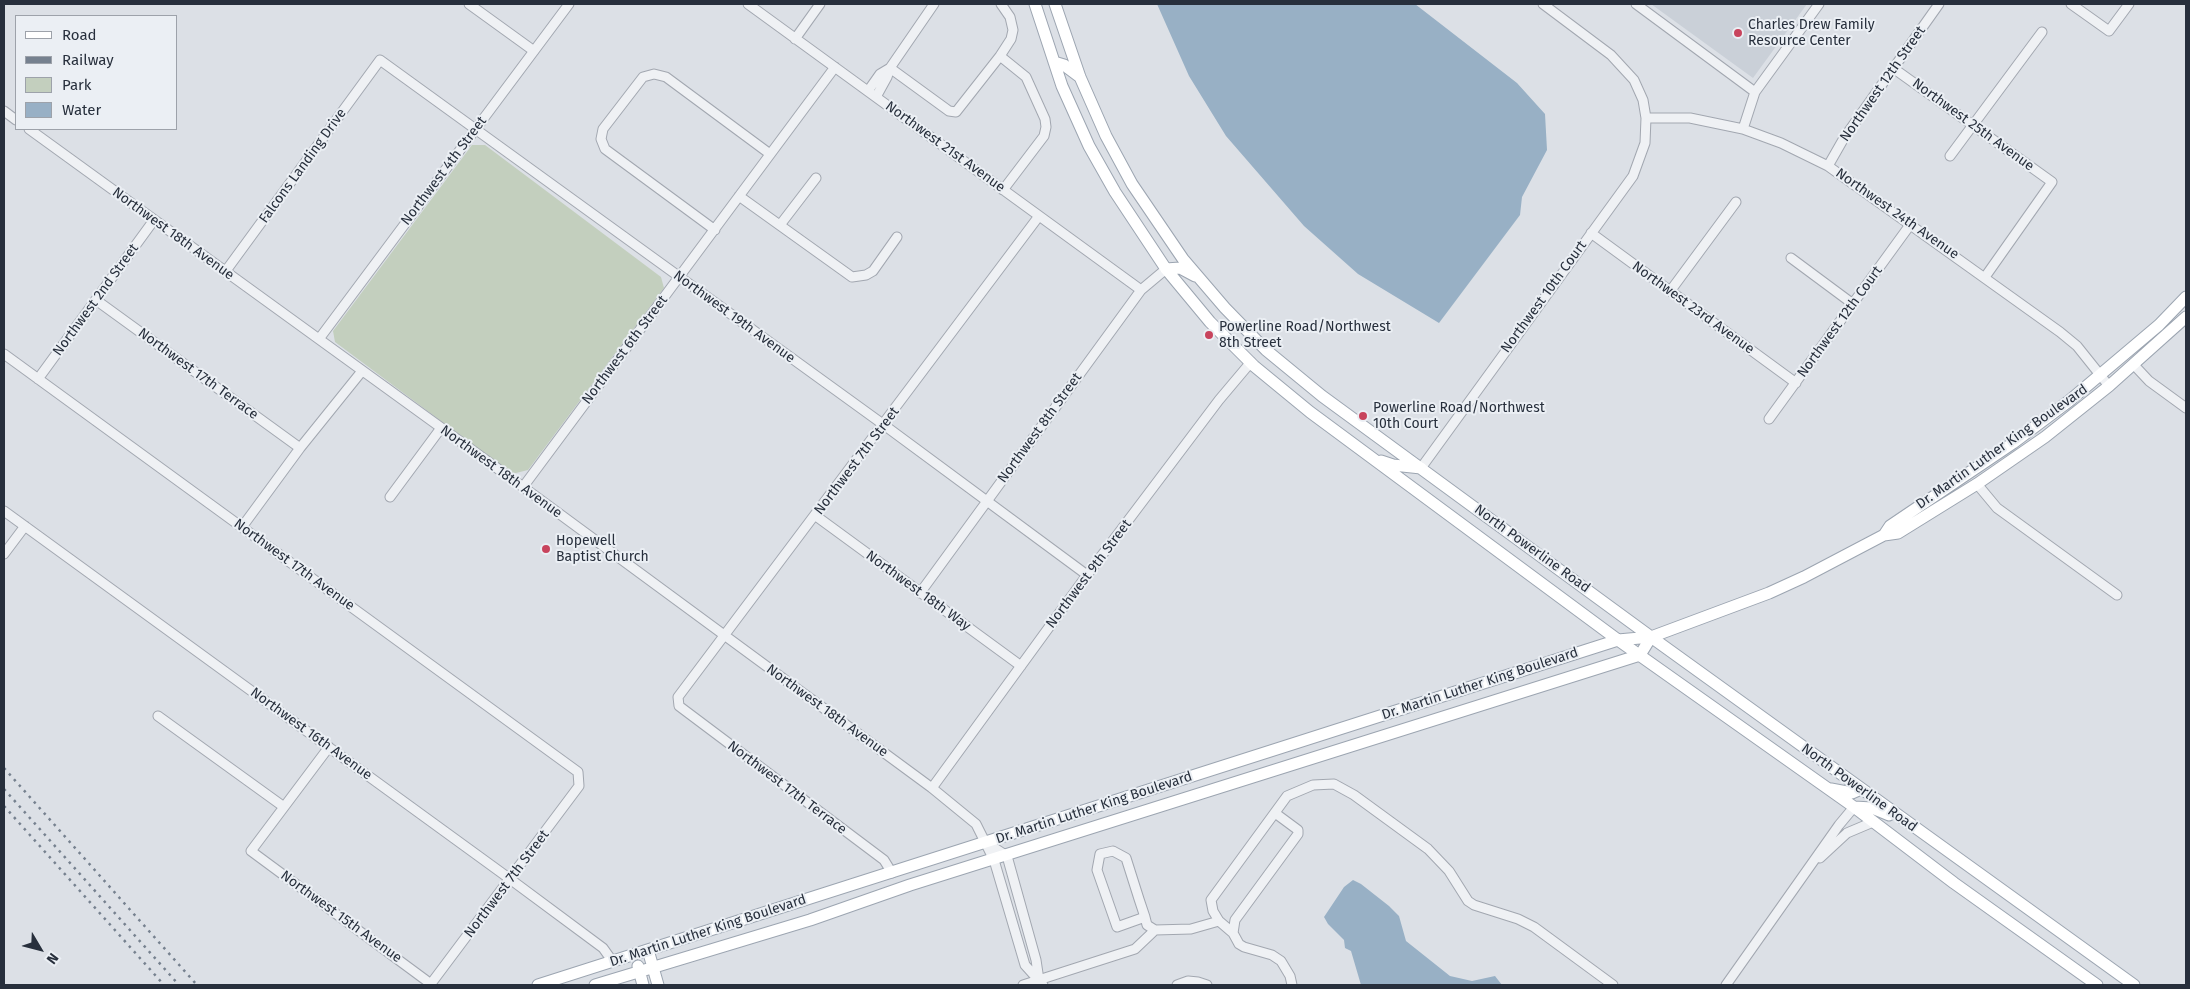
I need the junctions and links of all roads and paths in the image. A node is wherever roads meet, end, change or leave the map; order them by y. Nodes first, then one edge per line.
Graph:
1 (469, 4) edge
2 (569, 4) edge
3 (748, 4) edge
4 (820, 4) edge
5 (934, 4) edge
6 (1001, 4) edge
7 (1035, 4) edge
8 (1055, 4) edge
9 (1543, 4) edge
10 (1636, 4) edge
11 (1819, 4) edge
12 (1939, 4) edge
13 (2071, 4) edge
14 (2129, 4) edge
15 (2042, 32) dead end
16 (1045, 35) junction
17 (795, 39) junction
18 (534, 51) junction
19 (1071, 51) junction
20 (1000, 56) junction
21 (380, 60) joint
22 (1054, 62) junction
23 (835, 67) junction
24 (890, 68) junction
25 (1893, 68) junction
26 (1080, 77) junction
27 (868, 91) junction
28 (1755, 92) junction
29 (876, 97) junction
30 (4, 111) edge
31 (1646, 118) junction
32 (15, 119) edge
33 (1973, 124) junction
34 (476, 129) junction
35 (1743, 129) junction
36 (30, 130) edge
37 (770, 154) junction
38 (1950, 156) dead end
39 (1828, 166) junction
40 (816, 178) dead end
41 (1003, 190) junction
42 (739, 196) junction
43 (1736, 202) dead end
44 (1039, 216) junction
45 (154, 220) junction
46 (780, 225) junction
47 (1910, 225) junction
48 (714, 230) junction
49 (1591, 233) junction
50 (897, 237) dead end
51 (1153, 251) junction
52 (1792, 258) dead end
53 (1183, 259) junction
54 (1166, 269) junction
55 (225, 272) junction
56 (679, 277) junction
57 (1985, 277) junction
58 (1200, 278) junction
59 (1141, 290) junction
60 (1671, 290) junction
61 (2184, 299) edge
62 (96, 300) junction
63 (1853, 304) junction
64 (2186, 317) edge
65 (319, 339) junction
66 (4, 354) edge
67 (1250, 362) junction
68 (2134, 366) junction
69 (362, 370) junction
70 (2102, 375) junction
71 (38, 379) junction
72 (1796, 383) junction
73 (2110, 386) junction
74 (2186, 408) edge
75 (1769, 419) dead end
76 (884, 425) junction
77 (441, 428) junction
78 (300, 448) junction
79 (1371, 457) junction
80 (1421, 468) junction
81 (1977, 484) junction
82 (522, 487) junction
83 (390, 496) dead end
84 (987, 500) junction
85 (4, 510) edge
86 (816, 516) junction
87 (25, 526) junction
88 (242, 527) junction
89 (1884, 535) junction
90 (4, 554) edge
91 (1087, 575) junction
92 (920, 592) junction
93 (2117, 595) dead end
94 (725, 636) junction
95 (1651, 637) junction
96 (1618, 640) junction
97 (1640, 655) junction
98 (1021, 666) junction
99 (679, 706) joint
100 (158, 716) dead end
101 (329, 747) junction
102 (579, 780) joint
103 (1825, 787) junction
104 (932, 788) junction
105 (1861, 789) junction
106 (284, 807) junction
107 (1854, 807) junction
108 (1275, 813) junction
109 (1904, 820) junction
110 (1873, 822) junction
111 (987, 843) junction
112 (1007, 856) junction
113 (994, 860) junction
114 (1812, 865) junction
115 (892, 873) junction
116 (510, 879) junction
117 (1145, 917) junction
118 (1219, 921) junction
119 (1155, 930) junction
120 (1233, 933) junction
121 (648, 950) junction
122 (636, 954) junction
123 (613, 962) junction
124 (654, 967) junction
125 (639, 972) junction
126 (1041, 983) edge
127 (431, 984) edge
128 (600, 984) edge
129 (538, 985) edge
130 (643, 985) edge
131 (658, 985) edge
132 (1024, 985) edge
133 (1177, 985) edge
134 (1207, 985) edge
135 (1292, 985) edge
136 (1612, 985) edge
137 (1726, 985) edge
138 (2097, 985) edge
139 (2134, 985) edge

1 - 18 street
2 - 18 street, Northwest 4th Street
3 - 17 street, Northwest 21st Avenue
4 - 17 street
5 - 24 street
6 - 20 street
7 - 16 main road, North Powerline Road
8 - 19 main road, North Powerline Road
9 - 31 street, Northwest 10th Court
10 - 28 street
11 - 28 street
12 - 25 street, Northwest 12th Street
13 - 14 street
15 - 33 street
16 - 19 main road
16 - 22 main road, North Powerline Road
17 - 23 street, Northwest 21st Avenue
18 - 34 street, Northwest 4th Street
19 - 26 main road, North Powerline Road
20 - 24 street
20 - 41 street
21 - 34 street, Northwest 19th Avenue
21 - 55 street, Falcons Landing Drive
22 - 26 main road
22 - 51 main road, North Powerline Road
23 - 27 street, Northwest 21st Avenue
23 - 37 street, Northwest 6th Street
24 - 27 street
24 - 29 street
25 - 33 street, Northwest 25th Avenue
25 - 39 street, Northwest 12th Street
26 - 53 main road, North Powerline Road
27 - 29 street, Northwest 21st Avenue
28 - 35 street
29 - 41 street, Northwest 21st Avenue
30 - 32 street
31 - 35 street, Northwest 24th Avenue
31 - 49 street, Northwest 10th Court
33 - 38 street
33 - 57 street, Northwest 25th Avenue
34 - 56 street, Northwest 19th Avenue
34 - 65 street, Northwest 4th Street
35 - 39 street, Northwest 24th Avenue
36 - 45 street, Northwest 18th Avenue
37 - 42 street, Northwest 6th Street
37 - 48 street
39 - 47 street, Northwest 24th Avenue
40 - 46 street
41 - 44 street, Northwest 21st Avenue
42 - 46 street
42 - 48 street, Northwest 6th Street
43 - 60 street
44 - 59 street, Northwest 21st Avenue
44 - 76 street, Northwest 7th Street
45 - 55 street, Northwest 18th Avenue
45 - 62 street, Northwest 2nd Street
46 - 50 street
47 - 57 street, Northwest 24th Avenue
47 - 63 street, Northwest 12th Court
48 - 56 street, Northwest 6th Street
49 - 60 street, Northwest 23rd Avenue
49 - 80 street, Northwest 10th Court
51 - 53 main road
51 - 54 main road, North Powerline Road
52 - 63 street
53 - 58 main road, North Powerline Road
54 - 58 main road
54 - 59 street, Northwest 8th Street
54 - 67 main road, North Powerline Road
55 - 65 street, Northwest 18th Avenue
56 - 76 street, Northwest 19th Avenue
56 - 82 street, Northwest 6th Street
57 - 70 street, Northwest 24th Avenue
58 - 80 main road, North Powerline Road
59 - 84 street, Northwest 8th Street
60 - 72 street, Northwest 23rd Avenue
61 - 68 main road
61 - 70 main road, Dr. Martin Luther King Boulevard
62 - 71 street, Northwest 2nd Street
62 - 78 street, Northwest 17th Terrace
63 - 72 street, Northwest 12th Court
64 - 68 main road, Dr. Martin Luther King Boulevard
65 - 69 street, Northwest 18th Avenue
66 - 71 street, Northwest 17th Avenue
67 - 79 main road, North Powerline Road
67 - 91 street, Northwest 9th Street
68 - 73 main road, Dr. Martin Luther King Boulevard
68 - 74 street
69 - 77 street, Northwest 18th Avenue
69 - 78 street
70 - 73 street, Northwest 24th Avenue
70 - 89 main road, Dr. Martin Luther King Boulevard
71 - 88 street, Northwest 17th Avenue
72 - 75 street, Northwest 12th Court
73 - 81 main road, Dr. Martin Luther King Boulevard
76 - 84 street, Northwest 19th Avenue
76 - 86 street, Northwest 7th Street
77 - 82 street, Northwest 18th Avenue
77 - 83 street
78 - 88 street
79 - 80 main road
79 - 96 main road, North Powerline Road
80 - 95 main road, North Powerline Road
81 - 89 main road, Dr. Martin Luther King Boulevard
81 - 93 street
82 - 94 street, Northwest 18th Avenue
84 - 91 street, Northwest 19th Avenue
84 - 92 street, Northwest 8th Street
85 - 87 street, Northwest 16th Avenue
86 - 92 street, Northwest 18th Way
86 - 94 street, Northwest 7th Street
87 - 90 street
87 - 101 street, Northwest 16th Avenue
88 - 102 street, Northwest 17th Avenue
89 - 95 main road, Dr. Martin Luther King Boulevard
91 - 98 street, Northwest 9th Street
92 - 98 street, Northwest 18th Way
94 - 99 street, Northwest 7th Street
94 - 104 street, Northwest 18th Avenue
95 - 96 main road, Dr. Martin Luther King Boulevard
95 - 97 main road
95 - 105 main road, North Powerline Road
96 - 97 main road, North Powerline Road
96 - 111 main road, Dr. Martin Luther King Boulevard
97 - 103 main road, North Powerline Road
97 - 112 main road, Dr. Martin Luther King Boulevard
98 - 104 street, Northwest 9th Street
99 - 115 street, Northwest 17th Terrace
100 - 106 street
101 - 106 street
101 - 116 street, Northwest 16th Avenue
102 - 116 street, Northwest 7th Street
103 - 105 main road
103 - 107 main road, North Powerline Road
104 - 111 street, Northwest 18th Avenue
105 - 109 main road, North Powerline Road
106 - 127 street, Northwest 15th Avenue
107 - 109 main road
107 - 110 main road, North Powerline Road
107 - 114 street
108 - 118 street
108 - 120 street
108 - 136 street
109 - 139 main road, North Powerline Road
110 - 114 street
110 - 138 main road, North Powerline Road
111 - 112 street
111 - 113 street
111 - 115 main road, Dr. Martin Luther King Boulevard
112 - 113 main road, Dr. Martin Luther King Boulevard
112 - 126 street
113 - 124 main road, Dr. Martin Luther King Boulevard
113 - 126 street
114 - 137 street
115 - 121 main road, Dr. Martin Luther King Boulevard
116 - 123 street, Northwest 16th Avenue
116 - 127 street, Northwest 7th Street
117 - 117 street
117 - 119 street
118 - 119 street
118 - 120 street
119 - 126 street
120 - 135 street
121 - 122 main road, Dr. Martin Luther King Boulevard
121 - 124 main road
122 - 123 main road, Dr. Martin Luther King Boulevard
122 - 125 main road
123 - 128 main road
123 - 129 main road, Dr. Martin Luther King Boulevard
124 - 125 main road, Dr. Martin Luther King Boulevard
124 - 131 main road
125 - 128 main road, Dr. Martin Luther King Boulevard
125 - 130 main road
126 - 132 street
133 - 134 street

